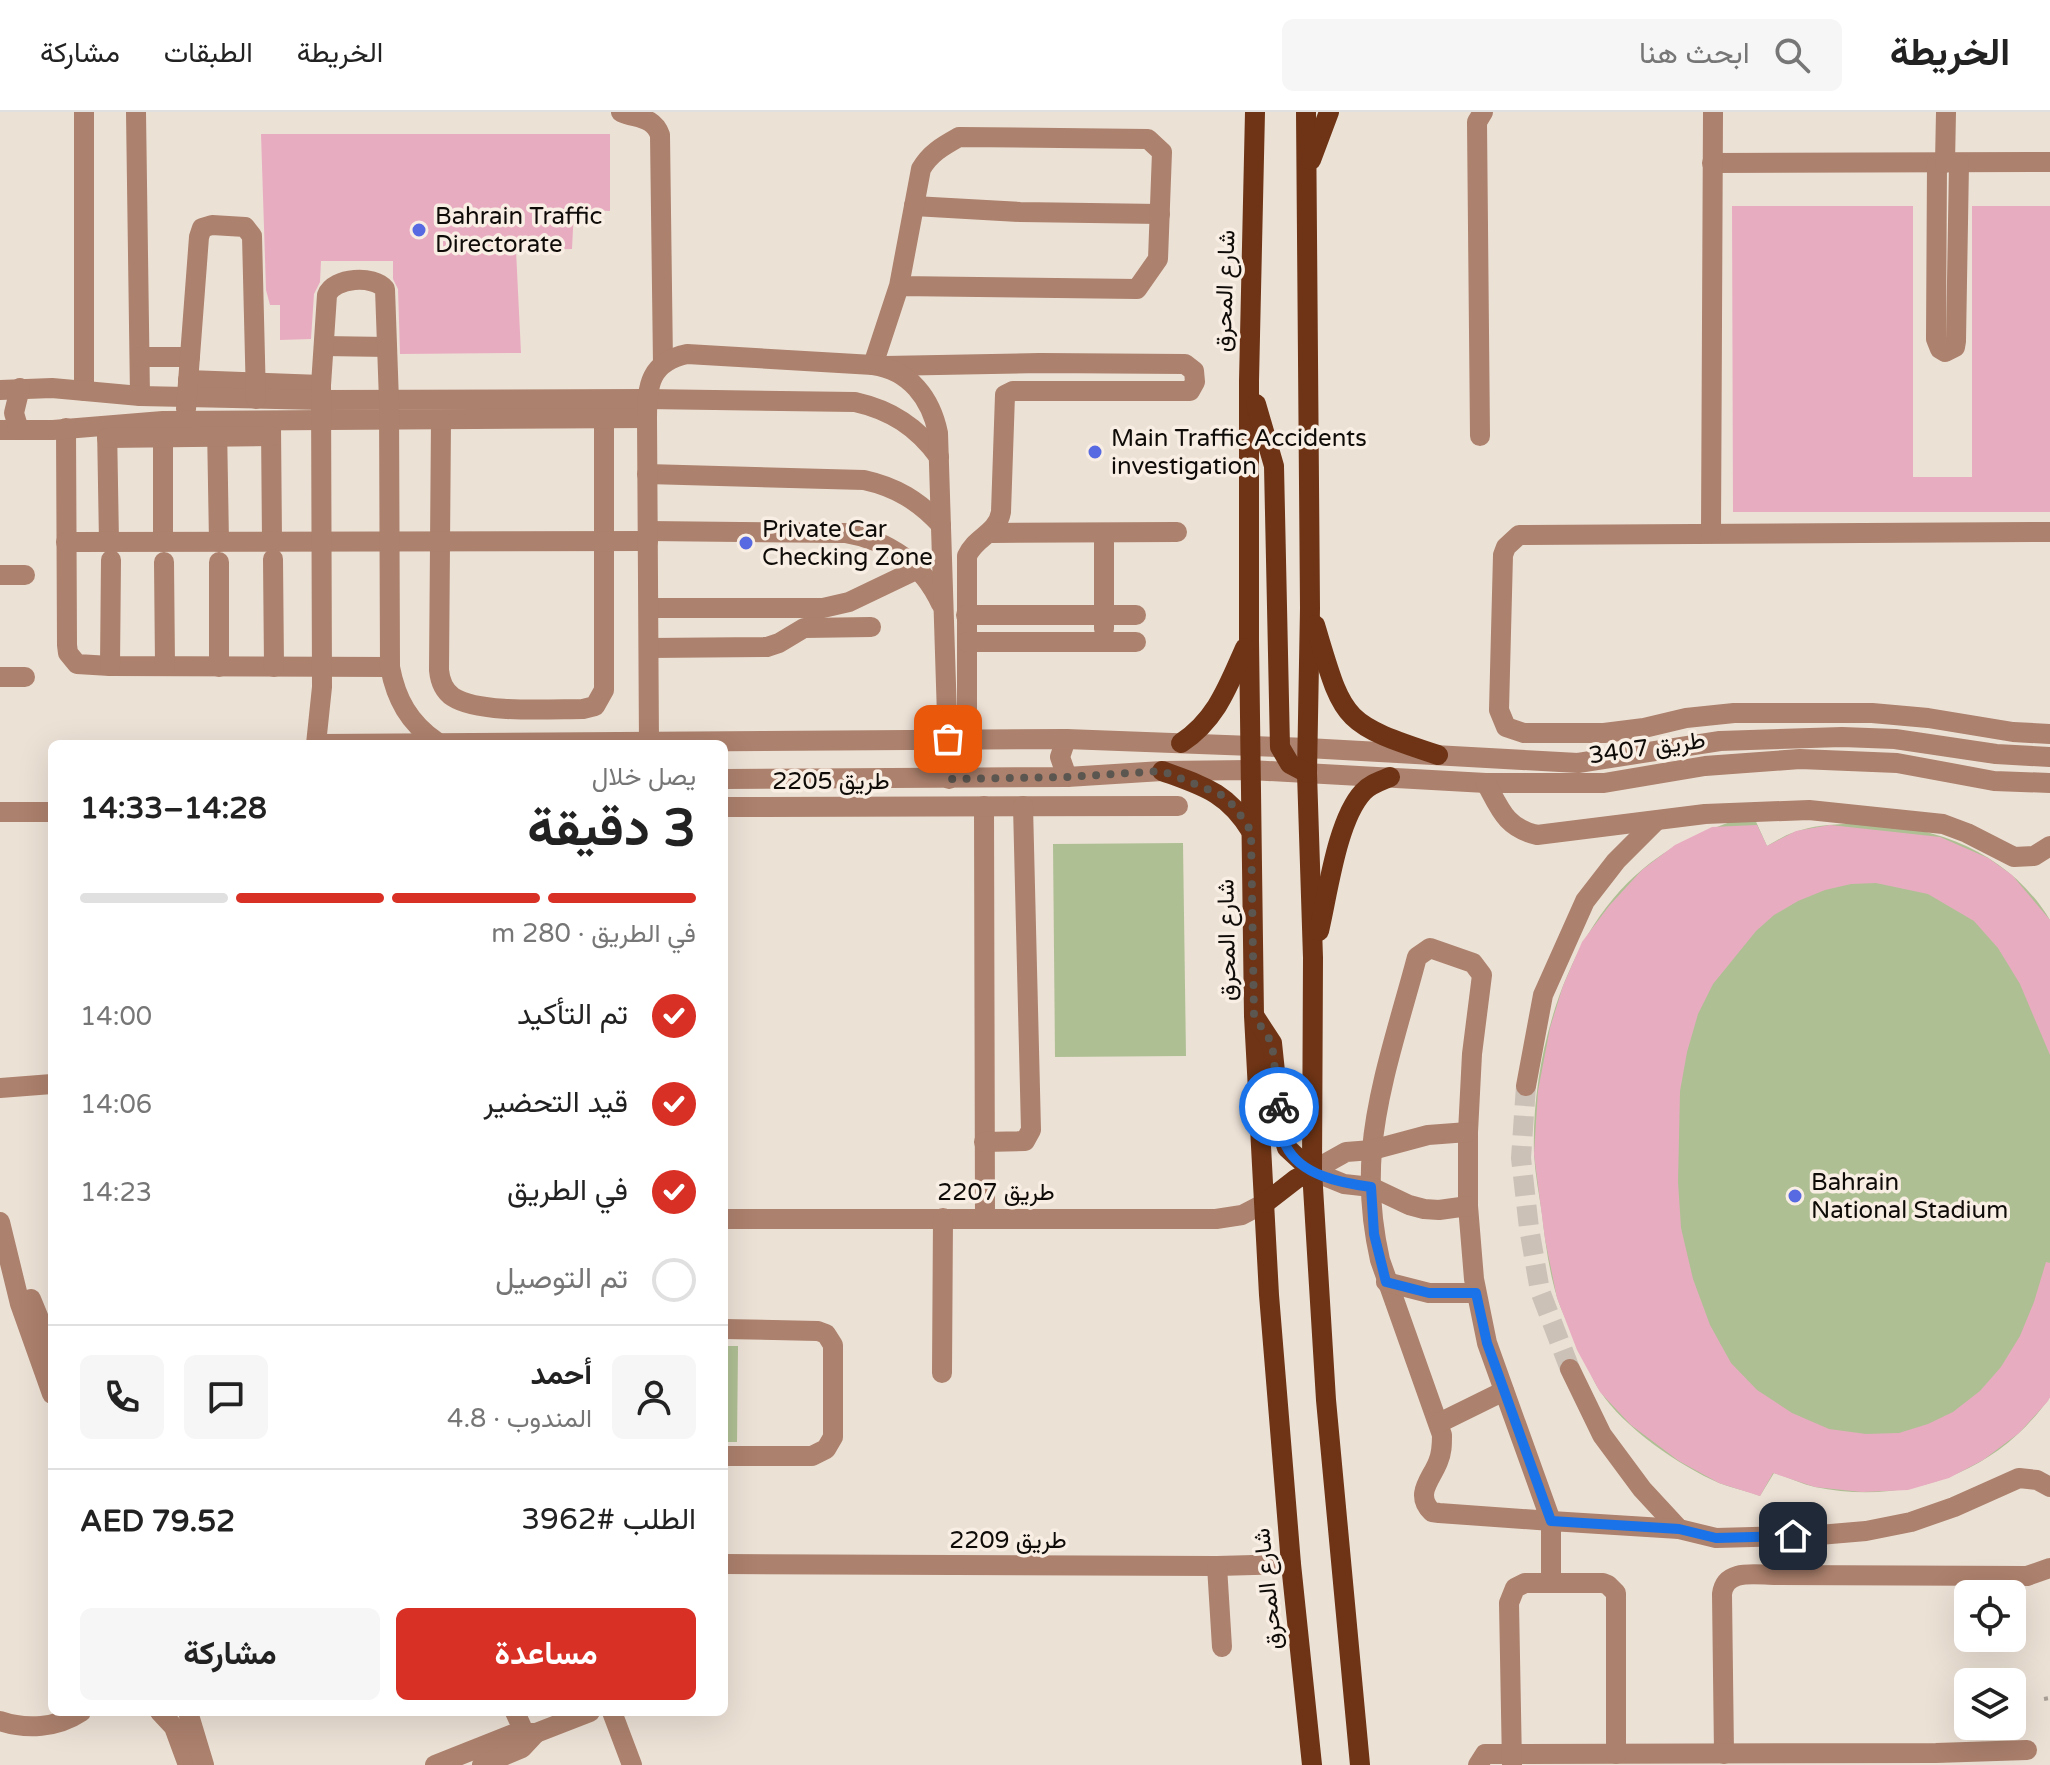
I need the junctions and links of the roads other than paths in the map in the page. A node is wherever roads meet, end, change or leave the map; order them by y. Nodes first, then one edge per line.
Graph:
1 (84, 112) edge
2 (136, 112) edge
3 (621, 112) edge
4 (1243, 112) edge
5 (1255, 112) edge
6 (1306, 112) edge
7 (1329, 112) edge
8 (1483, 112) edge
9 (1713, 112) edge
10 (1946, 112) edge
11 (2050, 162) edge
12 (1712, 163) junction
13 (1947, 163) junction
14 (1307, 171) junction
15 (1255, 174) junction
16 (914, 206) junction
17 (1160, 214) junction
18 (899, 286) junction
19 (324, 346) junction
20 (387, 347) junction
21 (140, 357) junction
22 (190, 357) junction
23 (663, 364) junction
24 (879, 365) junction
25 (1249, 381) junction
26 (188, 388) junction
27 (10, 389) edge
28 (256, 390) junction
29 (84, 391) junction
30 (140, 396) junction
31 (321, 402) junction
32 (647, 408) junction
33 (523, 410) junction
34 (389, 411) junction
35 (604, 418) junction
36 (441, 420) junction
37 (186, 421) junction
38 (66, 428) junction
39 (163, 429) junction
40 (217, 429) junction
41 (271, 429) junction
42 (10, 430) edge
43 (107, 431) junction
44 (1480, 436) dead end
45 (939, 457) junction
46 (647, 474) junction
47 (941, 525) junction
48 (1177, 532) dead end
49 (2050, 532) edge
50 (991, 533) junction
51 (1104, 533) junction
52 (1711, 533) junction
53 (648, 536) junction
54 (604, 541) junction
55 (66, 542) junction
56 (321, 542) junction
57 (390, 542) junction
58 (442, 542) junction
59 (272, 550) junction
60 (110, 551) junction
61 (164, 552) junction
62 (219, 552) junction
63 (918, 569) junction
64 (0, 575) edge
65 (25, 575) dead end
66 (649, 608) junction
67 (1310, 608) junction
68 (944, 611) junction
69 (966, 615) junction
70 (1006, 615) junction
71 (1066, 615) junction
72 (1104, 615) junction
73 (1136, 615) dead end
74 (871, 627) dead end
75 (1249, 641) junction
76 (967, 642) junction
77 (1006, 642) junction
78 (1066, 642) junction
79 (1104, 642) junction
80 (1136, 642) dead end
81 (649, 648) junction
82 (110, 666) junction
83 (165, 666) junction
84 (219, 667) junction
85 (274, 667) junction
86 (322, 667) junction
87 (390, 667) junction
88 (0, 677) edge
89 (25, 677) dead end
90 (1719, 714) junction
91 (2050, 734) edge
92 (948, 739) junction
93 (1066, 739) junction
94 (318, 740) edge
95 (434, 740) edge
96 (649, 740) edge
97 (1720, 741) junction
98 (728, 742) edge
99 (1181, 743) junction
100 (1250, 746) junction
101 (1280, 747) junction
102 (1307, 748) junction
103 (1438, 755) junction
104 (2050, 757) edge
105 (1721, 764) junction
106 (1250, 770) junction
107 (1162, 771) junction
108 (1307, 773) junction
109 (1067, 777) junction
110 (1390, 777) junction
111 (728, 779) edge
112 (949, 779) junction
113 (1486, 783) junction
114 (2050, 783) edge
115 (984, 806) junction
116 (1023, 806) junction
117 (1178, 806) dead end
118 (728, 807) edge
119 (0, 812) edge
120 (48, 812) edge
121 (1656, 821) junction
122 (1251, 831) junction
123 (2050, 846) edge
124 (1313, 958) junction
125 (1254, 1016) junction
126 (48, 1084) edge
127 (1526, 1086) tunnel mouth
128 (0, 1088) edge
129 (1468, 1132) junction
130 (984, 1142) junction
131 (1372, 1150) junction
132 (1312, 1171) junction
133 (1371, 1187) junction
134 (1265, 1203) junction
135 (1468, 1206) junction
136 (943, 1218) junction
137 (985, 1218) junction
138 (728, 1219) edge
139 (1, 1226) edge
140 (1386, 1282) junction
141 (1476, 1293) junction
142 (728, 1329) edge
143 (48, 1340) edge
144 (1570, 1369) tunnel mouth
145 (942, 1373) dead end
146 (48, 1383) edge
147 (1504, 1391) junction
148 (1439, 1423) junction
149 (728, 1456) edge
150 (2050, 1487) edge
151 (1551, 1521) junction
152 (1679, 1529) junction
153 (728, 1564) edge
154 (1291, 1564) junction
155 (1217, 1566) junction
156 (2050, 1568) edge
157 (1555, 1583) junction
158 (1222, 1647) dead end
159 (71, 1716) edge
160 (164, 1716) edge
161 (189, 1716) edge
162 (518, 1716) edge
163 (579, 1716) edge
164 (614, 1716) edge
165 (0, 1721) edge
166 (530, 1733) junction
167 (2027, 1750) dead end
168 (1616, 1754) junction
169 (1724, 1754) junction
170 (1980, 1759) edge
171 (1512, 1760) edge
172 (447, 1763) edge
173 (188, 1765) edge
174 (204, 1765) edge
175 (482, 1765) edge
176 (632, 1765) edge
177 (1312, 1765) edge
178 (1360, 1765) edge
179 (1478, 1765) edge

1 - 29 street
2 - 21 street
3 - 23 street
4 - 15 main road
5 - 15 main road, شارع المحرق
6 - 14 main road
7 - 14 main road
8 - 44 street
9 - 12 street
10 - 13 street
11 - 13 street
12 - 13 street
12 - 52 street
13 - 13 street
14 - 67 main road
15 - 25 main road, شارع المحرق
16 - 17 street
16 - 17 street
16 - 18 street
17 - 18 street
18 - 24 street
19 - 20 street
19 - 20 street
19 - 31 street
20 - 34 street
21 - 22 street
21 - 30 street
22 - 26 street
22 - 28 street
23 - 24 street
23 - 32 street
24 - 45 street
24 - 50 street
25 - 75 main road, شارع المحرق
25 - 101 main road
26 - 28 street
26 - 30 street
26 - 37 street
27 - 29 street
27 - 42 street
28 - 31 street
29 - 30 street
31 - 34 street
31 - 41 street
31 - 56 street
32 - 33 street
32 - 35 street
32 - 45 street
32 - 46 street
33 - 34 street
33 - 35 street
33 - 36 street
34 - 36 street
34 - 57 street
35 - 54 street
36 - 58 street
37 - 39 street
37 - 40 street
38 - 42 street
38 - 43 street
38 - 55 street
39 - 40 street
39 - 43 street
39 - 61 street
40 - 41 street
40 - 62 street
41 - 59 street
43 - 60 street
45 - 47 street
46 - 47 street
46 - 53 street
47 - 68 street
48 - 51 street
49 - 52 street
50 - 51 street
50 - 69 street
51 - 72 street
52 - 90 street
53 - 54 street
53 - 63 street
53 - 66 street
54 - 58 street
54 - 58 street
55 - 60 street
55 - 82 street
56 - 57 street
56 - 59 street
56 - 86 street
57 - 58 street
57 - 87 street
59 - 62 street
59 - 85 street
60 - 61 street
60 - 82 street
61 - 62 street
61 - 83 street
62 - 84 street
63 - 66 street
63 - 68 street
64 - 65 street
66 - 81 street
67 - 102 main road
67 - 103 main road
68 - 92 street
69 - 70 street
69 - 76 street
70 - 71 street
70 - 77 street
71 - 72 street
71 - 78 street
72 - 73 street
72 - 79 street
74 - 81 street
75 - 99 main road
75 - 100 main road, شارع المحرق
76 - 77 street
76 - 92 street
77 - 78 street
78 - 79 street
79 - 80 street
81 - 96 street
82 - 83 street
83 - 84 street
84 - 85 street
85 - 86 street
86 - 87 street
86 - 94 street
87 - 95 street
88 - 89 street
90 - 91 street
90 - 97 street
92 - 93 street, طريق 3407
92 - 98 street, طريق 3407
92 - 112 street
93 - 99 street, طريق 3407
93 - 109 street
97 - 103 street, طريق 3407
97 - 104 street, طريق 3407
97 - 105 street
99 - 100 street, طريق 3407
100 - 101 street, طريق 3407
100 - 106 main road, شارع المحرق
101 - 102 street, طريق 3407
101 - 108 main road
102 - 103 street, طريق 3407
102 - 108 main road
105 - 113 street, طريق 3407
105 - 114 street, طريق 3407
106 - 107 street, طريق 3407
106 - 108 street, طريق 3407
106 - 122 main road, شارع المحرق
107 - 109 street, طريق 3407
107 - 122 main road
108 - 110 street, طريق 3407
108 - 124 main road
109 - 112 street, طريق 3407
110 - 113 street, طريق 3407
110 - 124 main road
111 - 112 street, طريق 3407
113 - 121 street
115 - 116 street, طريق 2205
115 - 118 street, طريق 2205
115 - 130 street
116 - 117 street, طريق 2205
116 - 130 street
119 - 120 street
121 - 123 street
121 - 127 street
122 - 125 main road, شارع المحرق
124 - 132 main road
125 - 132 main road
125 - 134 main road, شارع المحرق
126 - 128 street
129 - 131 street
129 - 131 street
129 - 135 street
130 - 137 street
131 - 132 street
131 - 133 street
132 - 133 street
132 - 134 main road
132 - 178 main road
133 - 135 street
133 - 140 street
134 - 137 street, طريق 2207
134 - 154 main road, شارع المحرق
135 - 141 street
136 - 137 street, طريق 2207
136 - 138 street, طريق 2207
136 - 145 street
139 - 143 street
139 - 146 street
140 - 141 street
140 - 148 street
141 - 147 street
142 - 149 street
144 - 152 street
147 - 148 street
147 - 151 street
148 - 151 street
150 - 152 street
151 - 152 street
151 - 157 street
153 - 155 street, طريق 2209
154 - 155 street, طريق 2209
154 - 177 main road, شارع المحرق
155 - 158 street
156 - 169 street
157 - 168 street
157 - 171 street
159 - 165 street
160 - 173 street
161 - 174 street
162 - 166 street
163 - 166 street
164 - 176 street
166 - 172 street
166 - 175 street
167 - 170 street
168 - 169 street
168 - 171 street
169 - 170 street
171 - 179 street

